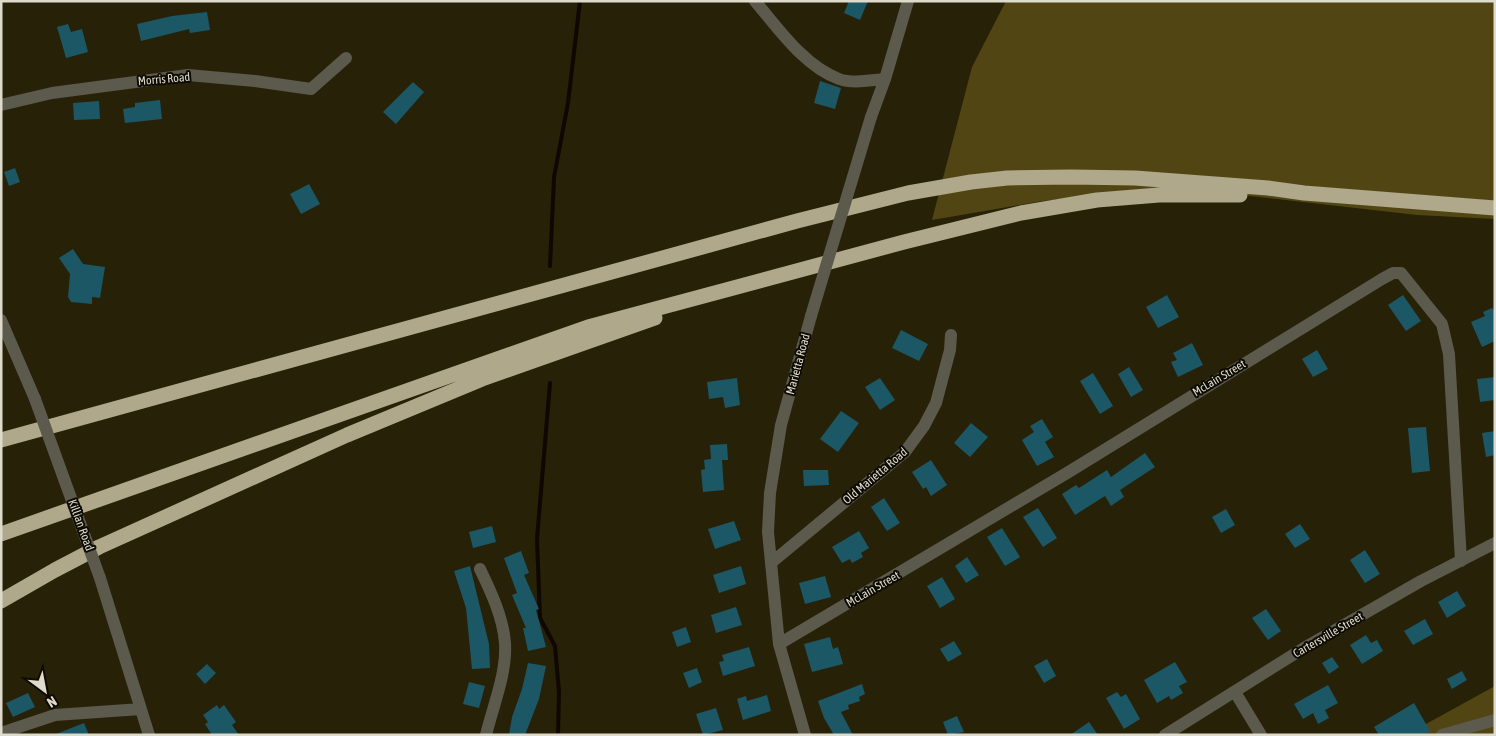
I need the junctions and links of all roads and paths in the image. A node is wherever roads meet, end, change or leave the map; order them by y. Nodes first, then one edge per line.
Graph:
1 (755, 1) edge
2 (908, 1) edge
3 (346, 58) dead end
4 (885, 79) junction
5 (1, 105) edge
6 (1304, 193) junction
7 (1495, 208) edge
8 (784, 275) junction
9 (1, 320) edge
10 (951, 335) dead end
11 (38, 428) junction
12 (1, 431) edge
13 (1, 440) edge
14 (1, 534) edge
15 (1495, 542) edge
16 (1461, 561) junction
17 (771, 564) junction
18 (480, 569) dead end
19 (1, 602) edge
20 (779, 644) junction
21 (1235, 692) junction
22 (141, 709) junction
23 (1495, 720) edge
24 (1, 734) edge
25 (150, 735) edge
26 (486, 735) edge
27 (805, 735) edge
28 (1165, 735) edge
29 (1261, 735) edge
30 (1442, 735) edge

1 - 4 street
2 - 4 street, Marietta Road
3 - 5 street, Morris Road
4 - 17 street, Marietta Road, bridge
6 - 7 highway
6 - 8 highway
6 - 11 highway
8 - 14 highway
8 - 19 highway
9 - 22 street, Killian Road, bridge
10 - 17 street, Old Marietta Road
11 - 12 highway
11 - 13 highway
15 - 16 street, Cartersville Street
16 - 20 street, McLain Street
16 - 21 street, Cartersville Street
17 - 20 street, Marietta Road
18 - 26 street
20 - 27 street, Marietta Road
21 - 28 street, Cartersville Street
21 - 29 street
22 - 24 street
22 - 25 street, Killian Road
23 - 30 street

